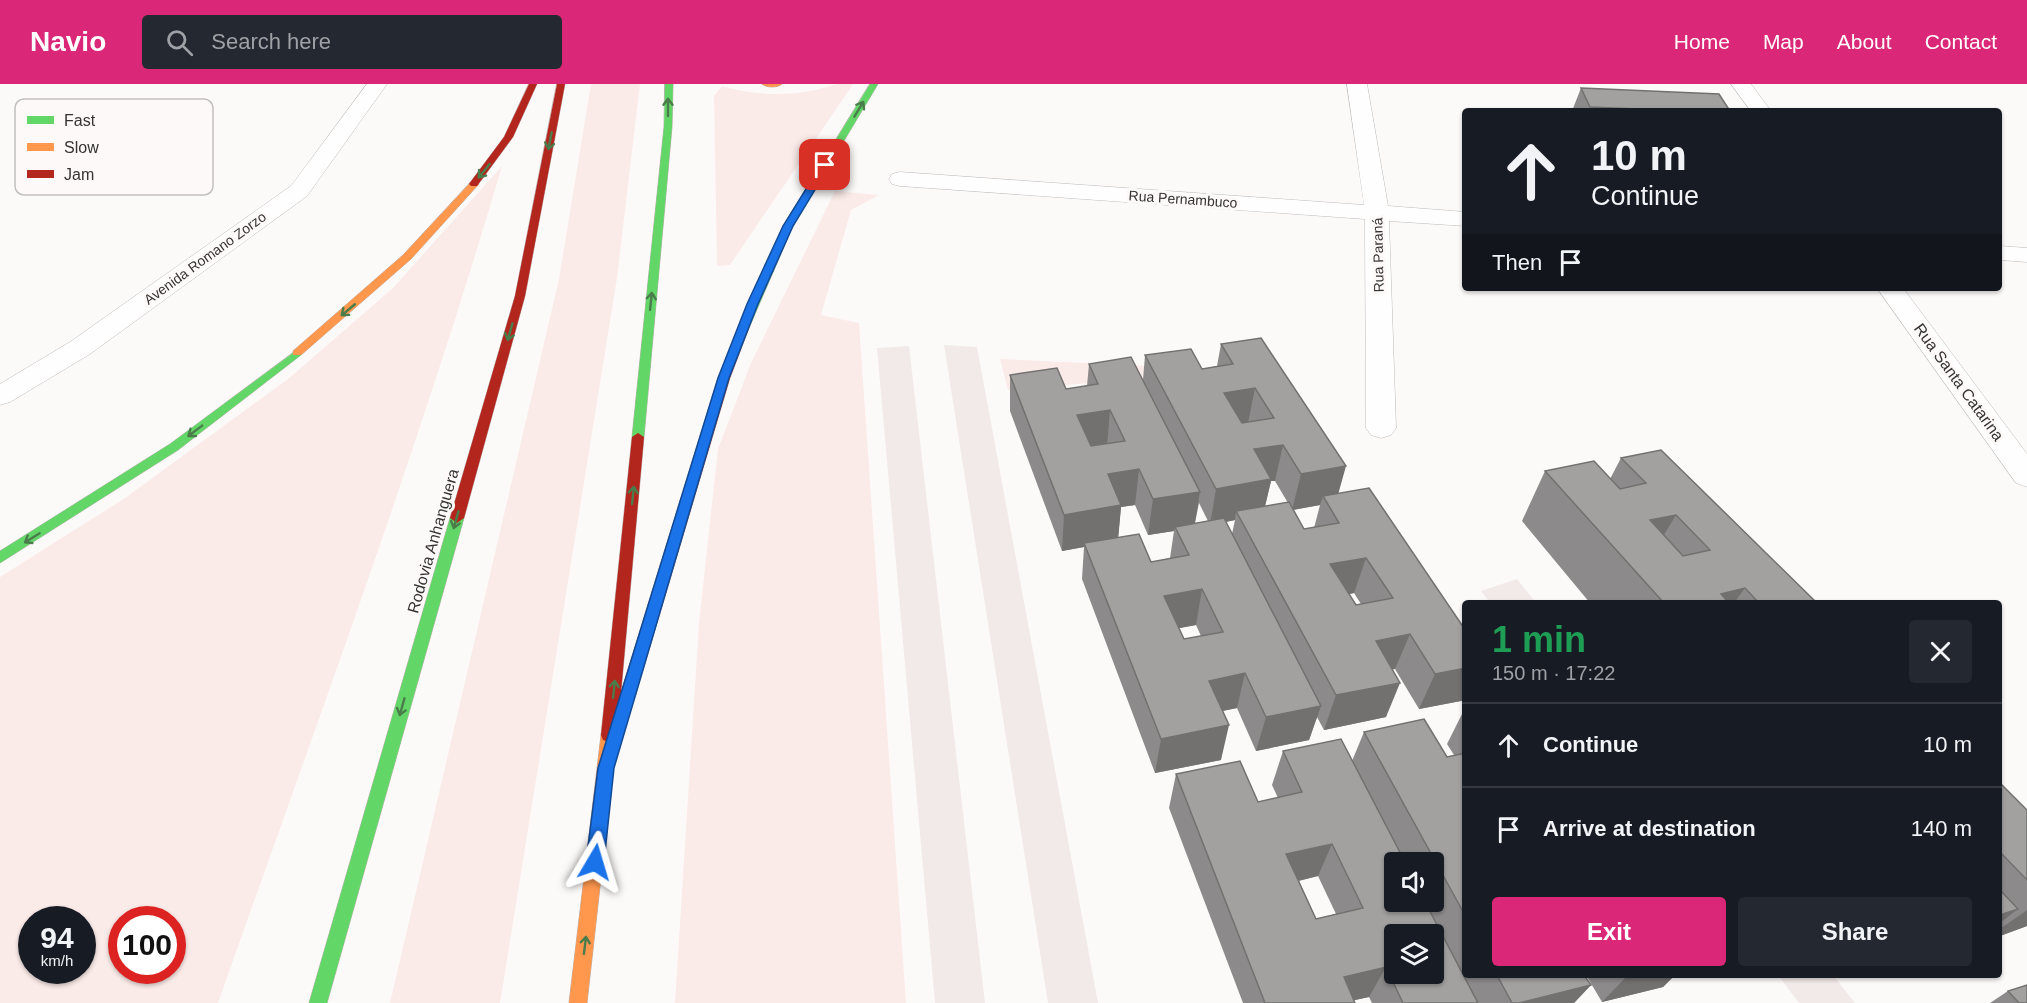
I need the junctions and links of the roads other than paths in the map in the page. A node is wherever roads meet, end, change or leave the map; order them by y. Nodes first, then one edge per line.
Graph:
1 (377, 84) edge
2 (533, 84) edge
3 (561, 84) edge
4 (669, 84) edge
5 (766, 84) edge
6 (778, 84) edge
7 (874, 84) edge
8 (1357, 84) edge
9 (1741, 84) edge
10 (1759, 108) edge
11 (900, 179) dead end
12 (1377, 213) junction
13 (1462, 219) edge
14 (2002, 253) edge
15 (2027, 255) edge
16 (1892, 291) edge
17 (0, 396) edge
18 (1381, 428) dead end
19 (2027, 476) edge
20 (0, 558) edge
21 (606, 768) junction
22 (318, 1003) edge
23 (578, 1003) edge

1 - 17 street, Avenida Romano Zorzo
2 -> 20 highway
3 -> 22 highway, Rodovia Anhanguera
21 -> 4 highway
5 - 6 highway
21 -> 7 highway
8 - 12 street, Rua Paraná
9 - 10 street
11 - 12 street, Rua Pernambuco
12 - 13 street, Rua Pernambuco
12 - 18 street, Rua Paraná
14 - 15 street
16 - 19 street, Rua Santa Catarina
23 -> 21 highway

